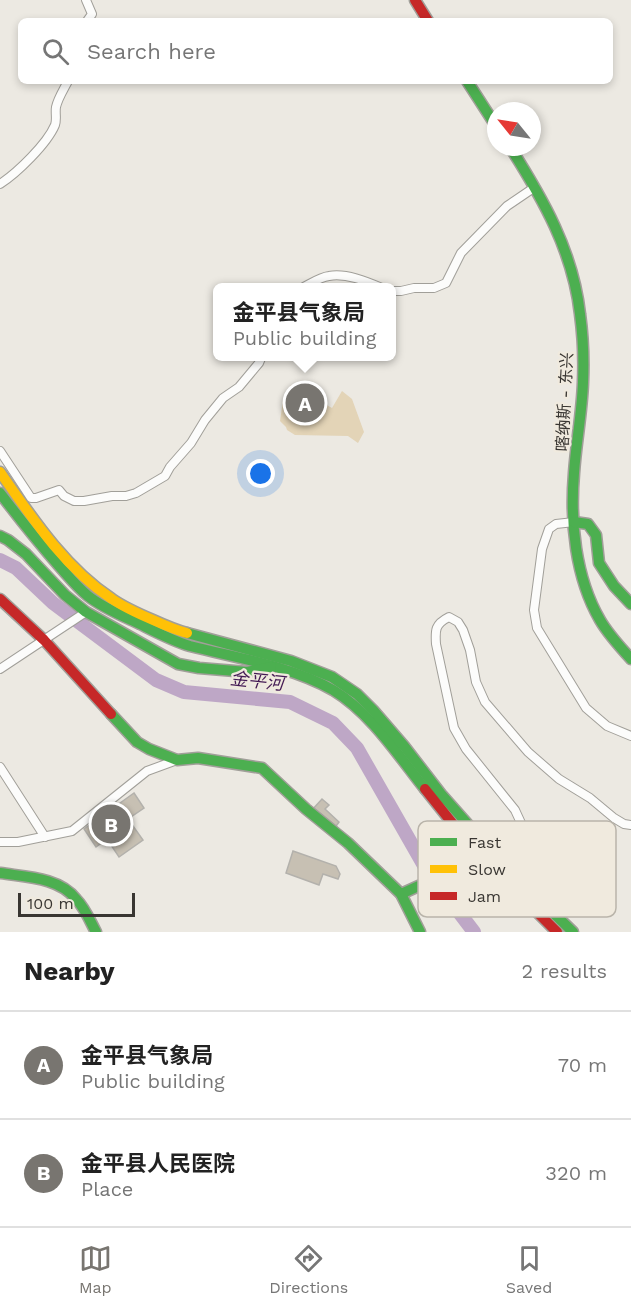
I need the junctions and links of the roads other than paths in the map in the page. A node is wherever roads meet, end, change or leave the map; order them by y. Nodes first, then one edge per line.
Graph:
1 (86, 0) edge
2 (415, 0) edge
3 (89, 18) edge
4 (426, 18) edge
5 (66, 84) edge
6 (469, 84) edge
7 (487, 112) edge
8 (516, 156) edge
9 (0, 184) edge
10 (535, 187) junction
11 (313, 283) edge
12 (372, 283) edge
13 (396, 291) edge
14 (260, 361) edge
15 (0, 451) edge
16 (0, 472) edge
17 (0, 493) edge
18 (27, 501) junction
19 (574, 522) junction
20 (0, 536) edge
21 (0, 599) edge
22 (631, 604) edge
23 (86, 612) junction
24 (44, 640) junction
25 (631, 659) edge
26 (291, 661) junction
27 (272, 667) junction
28 (0, 669) edge
29 (631, 736) edge
30 (177, 760) junction
31 (0, 767) edge
32 (450, 821) edge
33 (465, 821) edge
34 (520, 821) edge
35 (631, 825) edge
36 (45, 837) junction
37 (0, 842) edge
38 (0, 873) edge
39 (418, 887) edge
40 (401, 894) junction
41 (541, 917) edge
42 (558, 917) edge
43 (96, 932) edge
44 (420, 932) edge
45 (556, 932) edge
46 (573, 932) edge

1 - 3 street
2 - 4 main road
5 - 9 street
6 - 7 main road
8 - 10 main road, 喀纳斯 - 东兴
10 - 13 street
10 - 19 main road, 喀纳斯 - 东兴
11 - 12 street
14 - 18 street
15 - 18 street
16 - 18 main road
17 - 27 main road
18 - 26 main road
19 - 22 main road
19 - 25 main road, 喀纳斯 - 东兴
19 - 29 street
20 - 23 main road
21 - 24 main road
23 - 24 street
23 - 27 main road
24 - 28 street
24 - 30 main road
26 - 27 main road
26 - 33 main road
27 - 32 main road
30 - 36 street
30 - 40 main road
31 - 36 street
34 - 35 street
36 - 37 street
38 - 43 main road
39 - 40 main road
40 - 44 main road
41 - 45 main road
42 - 46 main road

